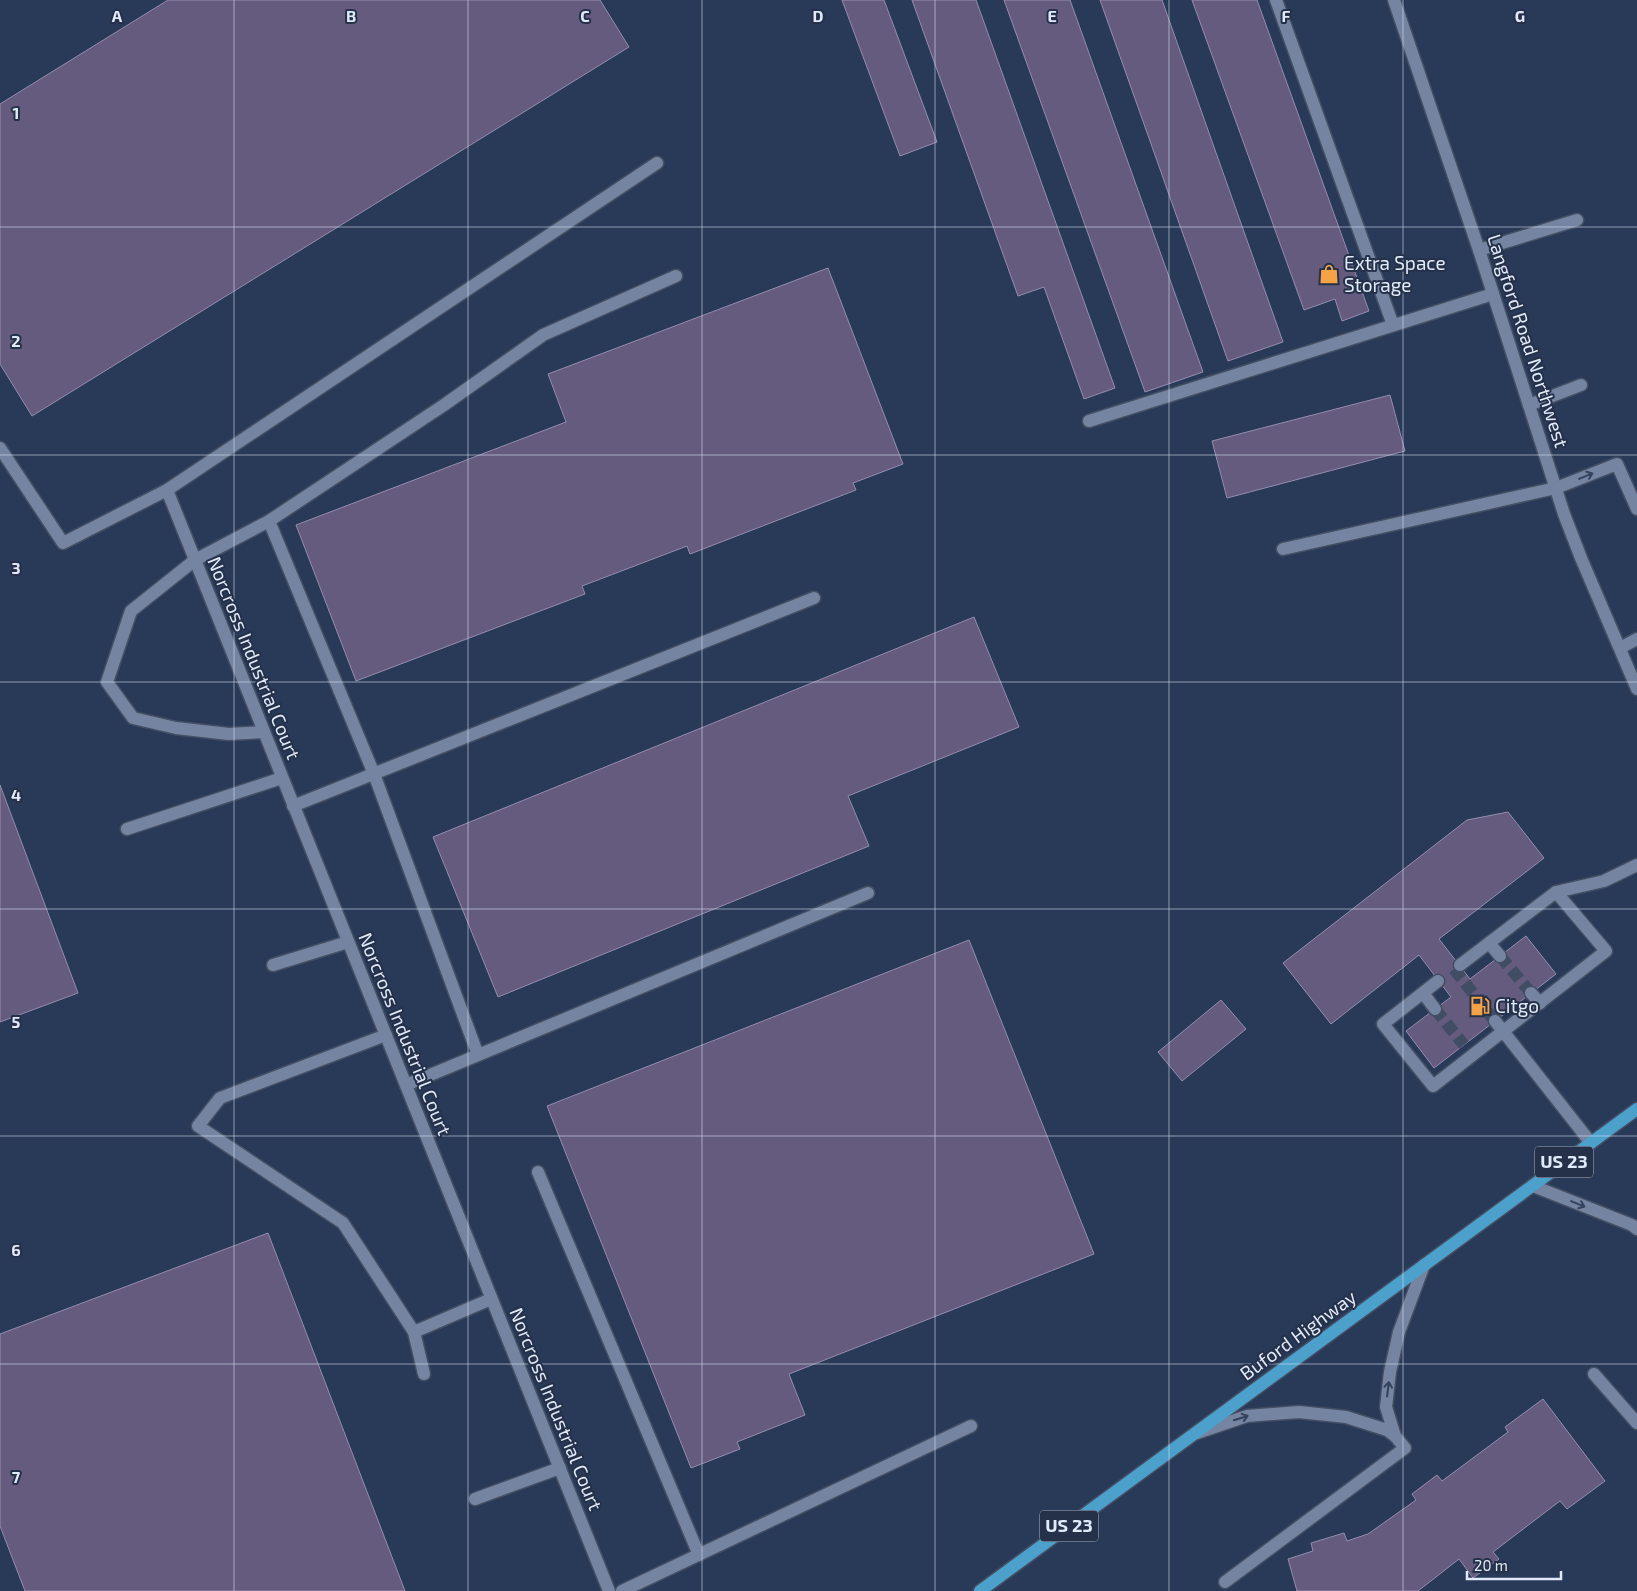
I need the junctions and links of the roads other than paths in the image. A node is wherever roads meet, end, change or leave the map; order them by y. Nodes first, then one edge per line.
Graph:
1 (1276, 0) edge
2 (1394, 0) edge
3 (657, 163) dead end
4 (1577, 220) dead end
5 (1479, 250) junction
6 (676, 276) dead end
7 (1493, 294) junction
8 (1393, 325) junction
9 (1581, 385) dead end
10 (1529, 405) junction
11 (1089, 421) dead end
12 (0, 448) edge
13 (1556, 488) junction
14 (167, 490) junction
15 (1637, 509) edge
16 (269, 520) junction
17 (1283, 549) dead end
18 (195, 560) junction
19 (814, 598) dead end
20 (1637, 639) edge
21 (1620, 648) junction
22 (1637, 689) edge
23 (264, 732) junction
24 (374, 774) junction
25 (282, 778) junction
26 (294, 806) junction
27 (127, 829) dead end
28 (1637, 865) edge
29 (1556, 892) junction
30 (868, 893) dead end
31 (348, 942) junction
32 (1489, 943) junction
33 (1500, 956) tunnel mouth
34 (273, 965) dead end
35 (1460, 965) dead end
36 (1438, 981) dead end
37 (1423, 993) junction
38 (1435, 1009) tunnel mouth
39 (1499, 1026) junction
40 (386, 1035) junction
41 (478, 1055) junction
42 (406, 1085) junction
43 (1637, 1109) edge
44 (1591, 1143) junction
45 (538, 1172) dead end
46 (1533, 1186) junction
47 (1637, 1229) edge
48 (1424, 1265) junction
49 (491, 1298) junction
50 (414, 1332) junction
51 (424, 1374) dead end
52 (1594, 1374) dead end
53 (1637, 1423) edge
54 (971, 1426) dead end
55 (1195, 1434) junction
56 (1395, 1436) junction
57 (560, 1468) junction
58 (475, 1499) dead end
59 (699, 1555) junction
60 (1225, 1582) dead end
61 (609, 1591) edge
62 (622, 1591) edge
63 (980, 1591) edge

1 - 8 street
2 - 5 street, Langford Road Northwest
3 - 14 street
4 - 5 street
5 - 7 street, Langford Road Northwest
6 - 16 street
7 - 8 street
7 - 10 street, Langford Road Northwest
8 - 11 street
9 - 10 street
10 - 13 street, Langford Road Northwest
12 - 14 street
13 -> 15 street
13 - 17 street
13 - 21 street, Langford Road Northwest
14 - 18 street, Norcross Industrial Court
16 - 18 street
16 - 24 street
18 - 23 street, Norcross Industrial Court
18 - 23 street
19 - 24 street
20 - 21 street
21 - 22 street, Langford Road Northwest
23 - 25 street, Norcross Industrial Court
24 - 26 street
24 - 41 street
25 - 26 street, Norcross Industrial Court
25 - 27 street
26 - 31 street, Norcross Industrial Court
28 - 29 street
29 - 32 street
29 - 39 street
30 - 41 street
31 - 34 street
31 - 40 street, Norcross Industrial Court
32 - 33 street
32 - 35 street
36 - 37 street
37 - 38 street
37 - 39 street
39 - 44 street
40 - 42 street, Norcross Industrial Court
40 - 50 street
41 - 42 street
42 - 49 street, Norcross Industrial Court
43 - 44 main road, Buford Highway / US 23
44 - 46 main road, Buford Highway / US 23
45 - 59 street
46 -> 47 street
46 - 48 main road, Buford Highway / US 23
48 - 55 main road, Buford Highway / US 23
56 -> 48 street
49 - 50 street
49 - 57 street, Norcross Industrial Court
50 - 51 street
52 - 53 street
54 - 59 street
55 -> 56 street
55 - 63 main road, Buford Highway / US 23
56 - 60 street
57 - 58 street
57 - 61 street, Norcross Industrial Court
59 - 62 street

